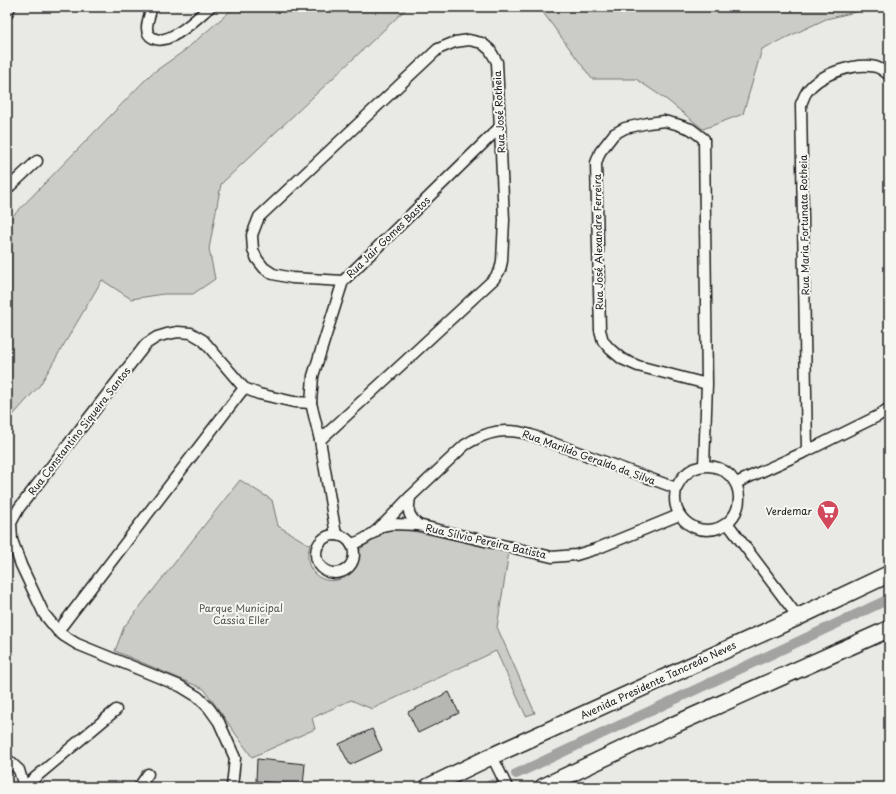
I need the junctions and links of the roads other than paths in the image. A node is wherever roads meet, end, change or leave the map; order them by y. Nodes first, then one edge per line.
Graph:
1 (10, 7) edge
2 (152, 7) edge
3 (210, 7) edge
4 (7, 14) edge
5 (889, 75) edge
6 (500, 127) junction
7 (37, 161) dead end
8 (7, 189) edge
9 (343, 281) junction
10 (707, 384) junction
11 (244, 388) junction
12 (311, 403) junction
13 (889, 408) edge
14 (320, 440) junction
15 (807, 451) junction
16 (704, 466) junction
17 (736, 483) junction
18 (676, 488) junction
19 (410, 498) junction
20 (679, 514) junction
21 (728, 524) junction
22 (418, 525) junction
23 (381, 526) junction
24 (336, 535) junction
25 (351, 544) junction
26 (889, 574) edge
27 (798, 617) junction
28 (889, 629) edge
29 (58, 631) junction
30 (116, 710) dead end
31 (492, 756) junction
32 (7, 759) edge
33 (148, 774) dead end
34 (24, 787) edge
35 (139, 787) edge
36 (232, 787) edge
37 (428, 787) edge
38 (507, 787) edge
39 (543, 787) edge

1 - 4 street
2 - 3 street
5 - 15 street, Rua Maria Fortunata Rotheia
6 - 9 street, Rua Jair Gomes Bastos
6 - 9 street, Rua José Rotheia
6 - 14 street, Rua José Rotheia
7 - 8 street
9 - 12 street, Rua Jair Gomes Bastos
10 - 10 street, Rua José Alexandre Ferreira
10 - 16 street, Rua José Alexandre Ferreira
11 - 12 street, Rua Constantino Siqueira Santos
11 - 29 street
11 - 29 street, Rua Constantino Siqueira Santos
12 - 14 street, Rua Jair Gomes Bastos
13 - 15 street
14 - 24 street, Rua Jair Gomes Bastos
15 - 17 street
16 - 17 street
16 - 18 street
17 - 21 street
18 - 19 street, Rua Marildo Geraldo da Silva
18 - 20 street
19 - 22 street
19 - 23 street, Rua Marildo Geraldo da Silva
20 - 21 street
20 - 22 street, Rua Sílvio Pereira Batista
21 - 27 street
22 - 23 street, Rua Sílvio Pereira Batista
23 - 25 street, Rua Marildo Geraldo da Silva
24 - 25 street
24 - 25 street
26 - 27 main road, Avenida Presidente Tancredo Neves
27 - 31 main road, Avenida Presidente Tancredo Neves
28 - 39 main road
29 - 36 street, Rua Constantino Siqueira Santos
30 - 34 street
31 - 37 main road, Avenida Presidente Tancredo Neves
31 - 38 street
32 - 34 street
33 - 35 street

